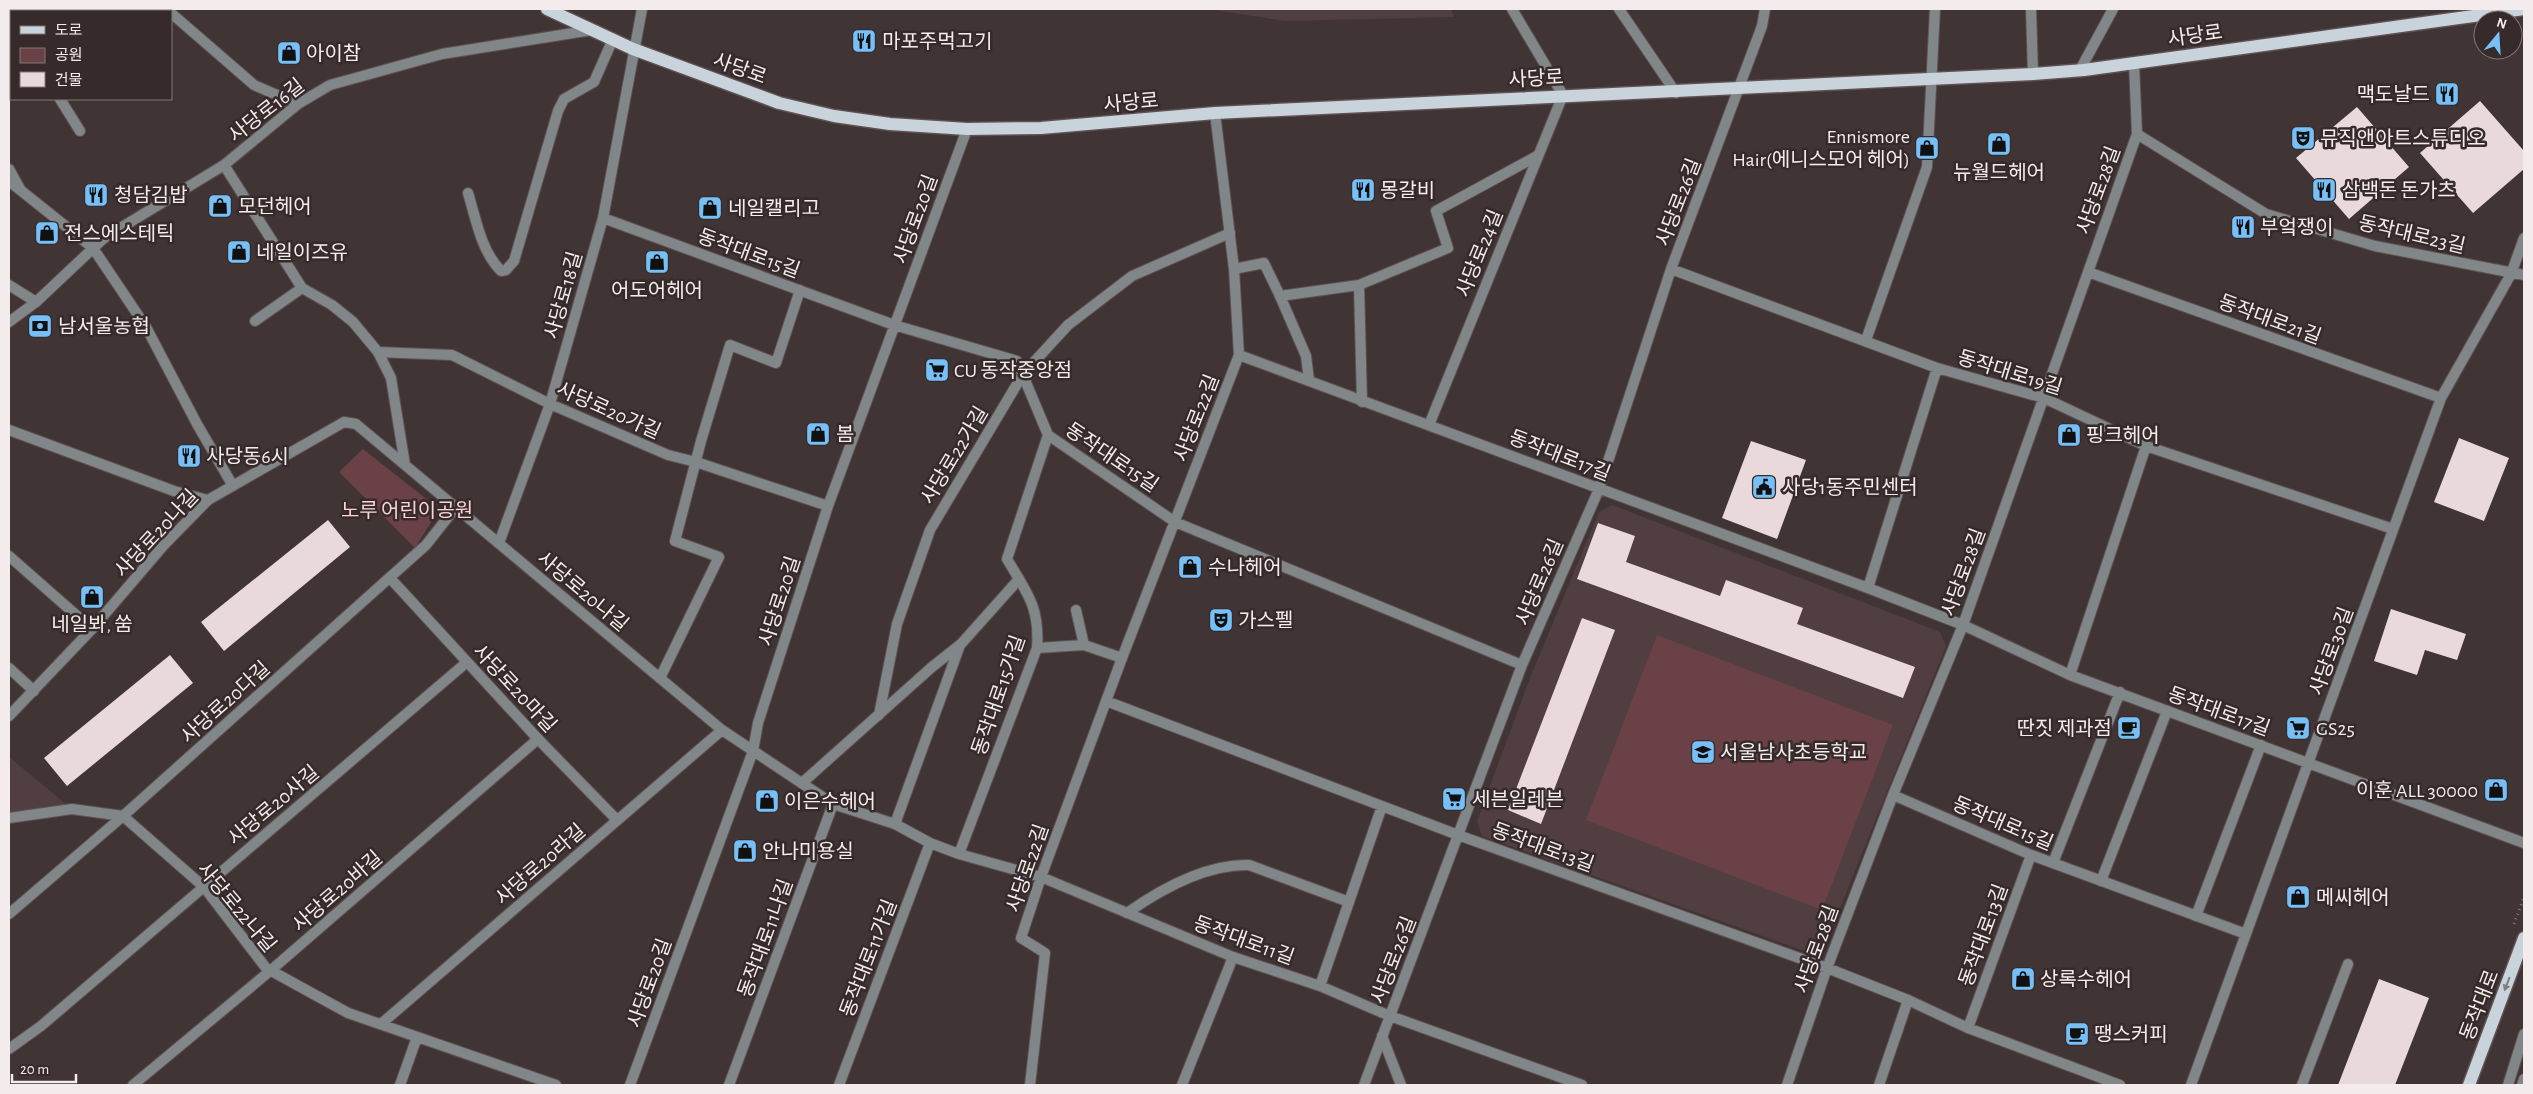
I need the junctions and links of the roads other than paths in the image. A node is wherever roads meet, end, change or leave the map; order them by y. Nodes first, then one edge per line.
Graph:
1 (547, 9) edge
2 (642, 9) edge
3 (1512, 9) edge
4 (1619, 9) edge
5 (1764, 9) edge
6 (1935, 9) edge
7 (2031, 9) edge
8 (2113, 9) edge
9 (2524, 9) edge
10 (2462, 13) edge
11 (172, 14) edge
12 (592, 30) junction
13 (613, 39) junction
14 (633, 49) junction
15 (2134, 63) junction
16 (2080, 70) junction
17 (2033, 74) junction
18 (1931, 78) junction
19 (1739, 89) junction
20 (1676, 93) junction
21 (1563, 95) junction
22 (61, 100) edge
23 (298, 104) junction
24 (1215, 113) junction
25 (967, 129) junction
26 (80, 131) dead end
27 (2137, 134) junction
28 (1537, 156) junction
29 (224, 166) junction
30 (9, 169) edge
31 (9, 181) edge
32 (20, 188) junction
33 (468, 193) dead end
34 (602, 218) junction
35 (1230, 233) junction
36 (2524, 238) edge
37 (93, 248) junction
38 (1234, 269) junction
39 (1672, 269) junction
40 (2088, 272) junction
41 (2512, 274) junction
42 (2524, 275) edge
43 (9, 285) edge
44 (1359, 285) junction
45 (302, 288) junction
46 (800, 290) junction
47 (1280, 296) junction
48 (36, 302) junction
49 (255, 321) dead end
50 (9, 322) edge
51 (894, 325) junction
52 (1866, 340) junction
53 (378, 352) junction
54 (1239, 355) junction
55 (1937, 368) junction
56 (1023, 374) junction
57 (1309, 380) junction
58 (2044, 398) junction
59 (2442, 398) junction
60 (1362, 402) junction
61 (550, 404) junction
62 (1430, 425) junction
63 (9, 430) edge
64 (1048, 435) junction
65 (2146, 446) junction
66 (696, 462) junction
67 (406, 465) junction
68 (234, 486) junction
69 (1599, 489) junction
70 (208, 500) junction
71 (828, 506) junction
72 (456, 507) junction
73 (1176, 522) junction
74 (2394, 530) junction
75 (498, 543) junction
76 (9, 556) edge
77 (390, 578) junction
78 (1019, 579) junction
79 (1868, 588) junction
80 (1076, 610) dead end
81 (1963, 625) junction
82 (92, 629) junction
83 (961, 644) junction
84 (1084, 645) junction
85 (1037, 648) junction
86 (1122, 658) junction
87 (468, 662) junction
88 (1522, 666) junction
89 (9, 668) edge
90 (2070, 675) junction
91 (660, 678) junction
92 (34, 691) junction
93 (2120, 692) junction
94 (1106, 701) junction
95 (2167, 711) junction
96 (879, 715) junction
97 (9, 716) edge
98 (722, 730) junction
99 (538, 740) junction
100 (2261, 746) junction
101 (753, 751) junction
102 (2308, 763) junction
103 (802, 783) junction
104 (1893, 795) junction
105 (834, 804) junction
106 (1382, 806) junction
107 (123, 816) junction
108 (9, 818) edge
109 (617, 820) junction
110 (895, 824) junction
111 (1458, 835) junction
112 (930, 843) junction
113 (2524, 843) edge
114 (959, 854) junction
115 (2031, 855) junction
116 (2053, 863) junction
117 (1041, 877) junction
118 (2101, 881) junction
119 (204, 887) junction
120 (1349, 902) junction
121 (1127, 913) junction
122 (9, 914) edge
123 (2196, 916) junction
124 (2246, 934) junction
125 (2524, 938) edge
126 (1233, 957) junction
127 (2348, 964) dead end
128 (1827, 968) junction
129 (270, 971) junction
130 (1320, 986) junction
131 (1908, 1000) junction
132 (1390, 1016) junction
133 (381, 1024) junction
134 (1968, 1028) junction
135 (2524, 1034) edge
136 (1382, 1036) junction
137 (417, 1037) junction
138 (9, 1049) edge
139 (2524, 1079) edge
140 (133, 1085) edge
141 (400, 1085) edge
142 (556, 1085) edge
143 (630, 1085) edge
144 (729, 1085) edge
145 (839, 1085) edge
146 (1030, 1085) edge
147 (1182, 1085) edge
148 (1364, 1085) edge
149 (1400, 1085) edge
150 (1582, 1085) edge
151 (1787, 1085) edge
152 (1879, 1085) edge
153 (2120, 1085) edge
154 (2191, 1085) edge
155 (2302, 1085) edge
156 (2469, 1085) edge
157 (2508, 1085) edge
158 (2522, 1085) edge

1 - 12 main road, 사당로
2 - 14 street, 사당로18길
3 - 21 street
4 - 20 street
5 - 19 street
6 - 18 street
7 - 17 street
8 - 16 street
9 - 10 main road, 사당로
10 - 15 main road, 사당로
11 - 23 street
12 - 13 main road, 사당로
12 - 23 street, 사당로16길
13 - 14 main road, 사당로
13 - 33 street
14 - 25 main road, 사당로
14 - 34 street, 사당로18길
15 - 16 main road, 사당로
15 - 27 street, 사당로28길
16 - 17 main road, 사당로
17 - 18 main road, 사당로
18 - 19 main road, 사당로
18 - 52 street
19 - 20 main road, 사당로
19 - 39 street, 사당로26길
20 - 21 main road, 사당로
21 - 24 main road, 사당로
21 - 28 street, 사당로24길
22 - 26 street
23 - 29 street, 사당로16길
24 - 25 main road, 사당로
24 - 35 street, 사당로22길
25 - 51 street, 사당로20길
27 - 40 street, 사당로28길
27 - 41 street, 동작대로23길
28 - 44 street
28 - 62 street, 사당로24길
29 - 37 street, 사당로16길
29 - 45 street
30 - 32 street
31 - 32 street
32 - 37 street
34 - 46 street, 동작대로15길
34 - 61 street, 사당로18길
35 - 38 street, 사당로22길
35 - 56 street, 사당로22가길
36 - 41 street, 사당로30길
37 - 48 street, 사당로16길
37 - 68 street
38 - 47 street
38 - 54 street, 사당로22길
39 - 52 street, 동작대로19길
39 - 69 street, 사당로26길
40 - 58 street, 사당로28길
40 - 59 street, 동작대로21길
41 - 42 street, 동작대로23길
41 - 59 street, 사당로30길
43 - 48 street
44 - 47 street
44 - 60 street
45 - 49 street
45 - 53 street
46 - 51 street, 동작대로15길
46 - 66 street
47 - 57 street
48 - 50 street, 사당로16길
51 - 56 street, 동작대로15길
51 - 71 street, 사당로20길
52 - 55 street, 동작대로19길
53 - 61 street, 사당로20가길
53 - 67 street
54 - 57 street, 동작대로17길
54 - 73 street, 사당로22길
55 - 58 street, 동작대로19길
55 - 79 street
56 - 64 street, 동작대로15길
56 - 96 street, 사당로22가길
57 - 60 street, 동작대로17길
58 - 65 street, 동작대로19길
58 - 81 street, 사당로28길
59 - 74 street, 사당로30길
60 - 62 street, 동작대로17길
61 - 66 street, 사당로20가길
61 - 75 street, 사당로18길
62 - 69 street, 동작대로17길
63 - 70 street
64 - 73 street, 동작대로15길
64 - 78 street, 동작대로15가길
65 - 74 street, 동작대로19길
65 - 90 street
66 - 71 street, 사당로20가길
66 - 91 street
67 - 68 street, 사당로20나길
67 - 72 street, 사당로20나길
68 - 70 street, 사당로20나길
69 - 79 street, 동작대로17길
69 - 88 street, 사당로26길
70 - 82 street, 사당로20나길
71 - 101 street, 사당로20길
72 - 75 street, 사당로20나길
72 - 77 street, 사당로20다길
73 - 86 street, 사당로22길
73 - 88 street, 동작대로15길
74 - 102 street, 사당로30길
75 - 91 street, 사당로20나길
76 - 82 street
77 - 87 street, 사당로20마길
77 - 107 street, 사당로20다길
78 - 83 street
78 - 85 street, 동작대로15가길
79 - 81 street, 동작대로17길
80 - 84 street
81 - 90 street, 동작대로17길
81 - 104 street, 사당로28길
82 - 92 street, 사당로20나길
83 - 96 street
83 - 110 street
84 - 85 street
84 - 86 street
85 - 114 street, 동작대로15가길
86 - 94 street, 사당로22길
87 - 99 street, 사당로20마길
87 - 119 street, 사당로20사길
88 - 111 street, 사당로26길
89 - 92 street
90 - 93 street, 동작대로17길
91 - 98 street, 사당로20나길
92 - 97 street, 사당로20나길
93 - 95 street, 동작대로17길
93 - 116 street
94 - 106 street, 동작대로13길
94 - 117 street, 사당로22길
95 - 100 street, 동작대로17길
95 - 118 street
96 - 103 street
98 - 101 street, 사당로20나길
98 - 109 street, 사당로20라길
99 - 109 street, 사당로20마길
99 - 129 street, 사당로20바길
100 - 102 street, 동작대로17길
100 - 123 street
101 - 103 street, 동작대로11길
101 - 143 street, 사당로20길
102 - 113 street, 동작대로17길
102 - 124 street, 사당로30길
103 - 105 street, 동작대로11길
104 - 115 street, 동작대로15길
104 - 128 street, 사당로28길
105 - 110 street, 동작대로11길
105 - 144 street, 동작대로11나길
106 - 111 street, 동작대로13길
106 - 120 street
107 - 108 street
107 - 119 street, 사당로22나길
107 - 122 street, 사당로20다길
109 - 133 street, 사당로20라길
110 - 112 street, 동작대로11길
111 - 128 street, 동작대로13길
111 - 132 street, 사당로26길
112 - 114 street, 동작대로11길
112 - 145 street, 동작대로11가길
114 - 117 street, 동작대로11길
115 - 116 street, 동작대로15길
115 - 134 street, 동작대로13길
116 - 118 street, 동작대로15길
117 - 121 street, 동작대로11길
117 - 146 street, 사당로22길
118 - 123 street, 동작대로15길
119 - 129 street, 사당로22나길
119 - 138 street, 사당로20사길
120 - 121 street
120 - 130 street
121 - 126 street, 동작대로11길
123 - 124 street, 동작대로15길
124 - 154 street, 사당로30길
125 -> 156 main road, 동작대로
126 - 130 street, 동작대로11길
126 - 147 street
127 - 155 street
128 - 131 street, 동작대로13길
128 - 151 street, 사당로28길
129 - 133 street, 사당로22나길
129 - 140 street, 사당로20바길
130 - 132 street, 동작대로11길
131 - 134 street, 동작대로13길
131 - 152 street
132 - 136 street, 사당로26길
132 - 150 street, 동작대로11길
133 - 137 street, 사당로22나길
134 - 153 street, 동작대로13길
135 - 157 street
136 - 148 street, 사당로26길
136 - 149 street
137 - 141 street
137 - 142 street, 사당로22나길
139 - 158 street

